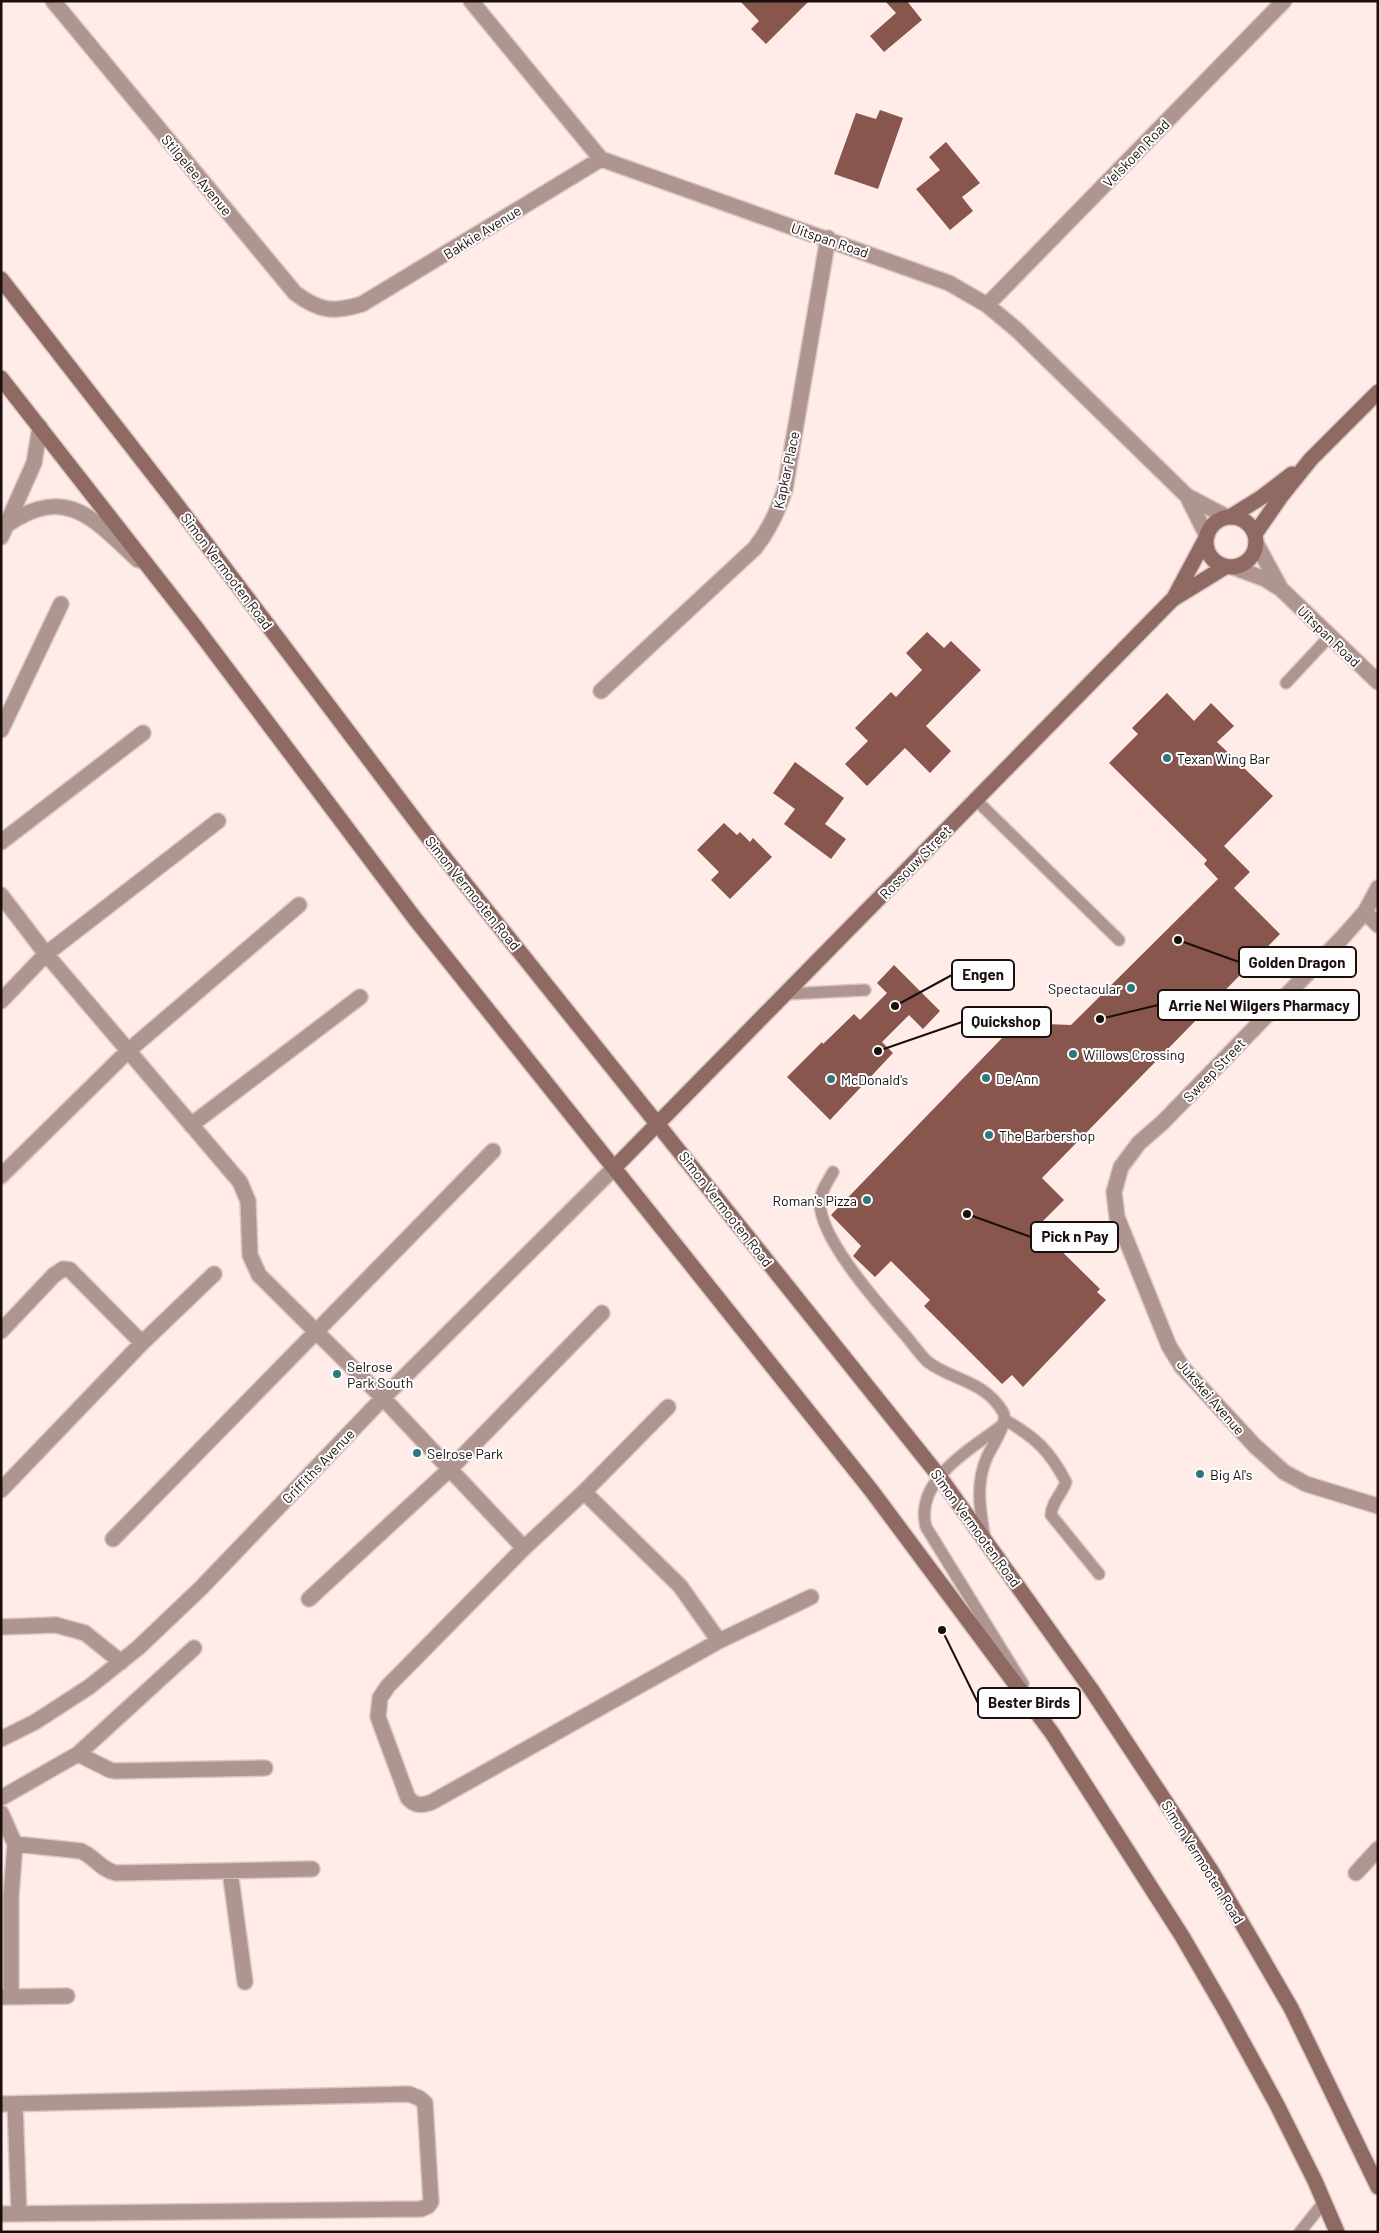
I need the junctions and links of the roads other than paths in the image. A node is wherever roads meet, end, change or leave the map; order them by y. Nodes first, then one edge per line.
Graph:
1 (53, 1) edge
2 (471, 1) edge
3 (1284, 1) edge
4 (601, 158) junction
5 (828, 238) junction
6 (1, 279) edge
7 (362, 304) joint
8 (987, 305) junction
9 (1, 378) edge
10 (1378, 392) edge
11 (40, 427) junction
12 (1311, 460) junction
13 (1187, 496) junction
14 (1228, 517) junction
15 (4, 530) edge
16 (1206, 537) junction
17 (1256, 539) junction
18 (1229, 567) junction
19 (157, 578) junction
20 (1281, 589) junction
21 (1173, 600) junction
22 (61, 604) dead end
23 (1330, 636) junction
24 (1286, 682) dead end
25 (1378, 682) edge
26 (601, 691) dead end
27 (1, 730) edge
28 (143, 733) dead end
29 (976, 800) junction
30 (218, 821) dead end
31 (1, 842) edge
32 (1378, 888) edge
33 (1, 895) edge
34 (299, 905) dead end
35 (1365, 912) junction
36 (1378, 925) edge
37 (1119, 940) dead end
38 (46, 954) junction
39 (865, 990) dead end
40 (786, 994) junction
41 (360, 997) dead end
42 (1, 1001) edge
43 (128, 1051) junction
44 (659, 1125) junction
45 (192, 1126) junction
46 (493, 1151) dead end
47 (614, 1168) junction
48 (833, 1172) dead end
49 (1, 1176) edge
50 (1117, 1217) joint
51 (214, 1274) dead end
52 (602, 1313) dead end
53 (1, 1331) edge
54 (316, 1333) junction
55 (142, 1344) junction
56 (383, 1398) junction
57 (668, 1407) dead end
58 (1004, 1422) junction
59 (450, 1469) junction
60 (940, 1476) junction
61 (1, 1490) edge
62 (584, 1492) junction
63 (1378, 1506) edge
64 (113, 1539) dead end
65 (985, 1539) junction
66 (524, 1548) junction
67 (1098, 1574) dead end
68 (811, 1597) dead end
69 (309, 1599) dead end
70 (1, 1627) edge
71 (719, 1641) junction
72 (194, 1648) dead end
73 (121, 1662) junction
74 (1052, 1733) junction
75 (1, 1739) edge
76 (78, 1754) junction
77 (264, 1768) dead end
78 (1, 1798) edge
79 (1, 1813) edge
80 (15, 1844) junction
81 (1378, 1849) edge
82 (312, 1869) dead end
83 (230, 1871) junction
84 (1356, 1873) dead end
85 (6, 1896) edge
86 (245, 1982) dead end
87 (67, 1996) dead end
88 (6, 1997) edge
89 (8, 2104) edge
90 (1378, 2187) edge
91 (1324, 2202) junction
92 (1, 2214) edge
93 (19, 2214) junction
94 (1300, 2232) edge
95 (1337, 2232) edge

1 - 7 street, Stilgelee Avenue
2 - 4 street
3 - 8 street, Velskoen Road
4 - 5 street, Uitspan Road
4 - 7 street, Bakkie Avenue
5 - 8 street, Uitspan Road
5 - 26 street, Kapkar Place
6 - 44 main road, Simon Vermooten Road
8 - 13 street, Uitspan Road
9 - 11 main road
10 - 12 main road
11 - 15 street
11 - 19 main road
12 - 14 main road
12 - 17 main road
13 - 14 street, Uitspan Road
13 - 16 street, Uitspan Road
14 - 16 main road
14 - 17 main road
15 - 19 street
16 - 18 main road
16 - 21 main road, Rossouw Street
17 - 18 main road
17 - 20 street, Uitspan Road
18 - 20 street, Uitspan Road
18 - 21 main road, Rossouw Street
19 - 47 main road
20 - 23 street, Uitspan Road
21 - 29 main road, Rossouw Street
22 - 27 street
23 - 24 lane
23 - 25 street, Uitspan Road
28 - 31 street
29 - 37 lane
29 - 40 main road, Rossouw Street
30 - 38 street
32 - 35 street, Sweep Street
33 - 38 street
34 - 43 street
35 - 36 street
35 - 50 street, Sweep Street
38 - 42 street
38 - 43 street
39 - 40 lane
40 - 44 main road, Rossouw Street
41 - 45 street
43 - 45 street
43 - 49 street
44 - 47 main road, Rossouw Street
44 - 60 main road, Simon Vermooten Road
45 - 54 street
46 - 54 street
47 - 56 street, Griffiths Avenue
47 - 74 main road
48 - 58 lane
50 - 63 street, Jukskei Avenue
51 - 55 street
52 - 59 street
53 - 55 street
54 - 56 street
54 - 64 street
55 - 61 street
56 - 59 street
56 - 73 street, Griffiths Avenue
57 - 62 street
58 - 60 lane
58 - 65 lane
58 - 67 lane
59 - 66 street
59 - 69 street
60 - 65 main road, Simon Vermooten Road
60 - 74 lane
62 - 66 street
62 - 71 street
65 - 90 main road, Simon Vermooten Road
66 - 71 street
68 - 71 street
70 - 73 street
72 - 76 street
73 - 75 street, Griffiths Avenue
74 - 91 main road
76 - 77 street
76 - 78 street
79 - 80 street
80 - 83 street
80 - 85 street
81 - 84 street
82 - 83 street
83 - 86 street
85 - 88 street
87 - 88 street
89 - 93 street
89 - 93 street
91 - 94 lane
91 - 95 main road
92 - 93 street

